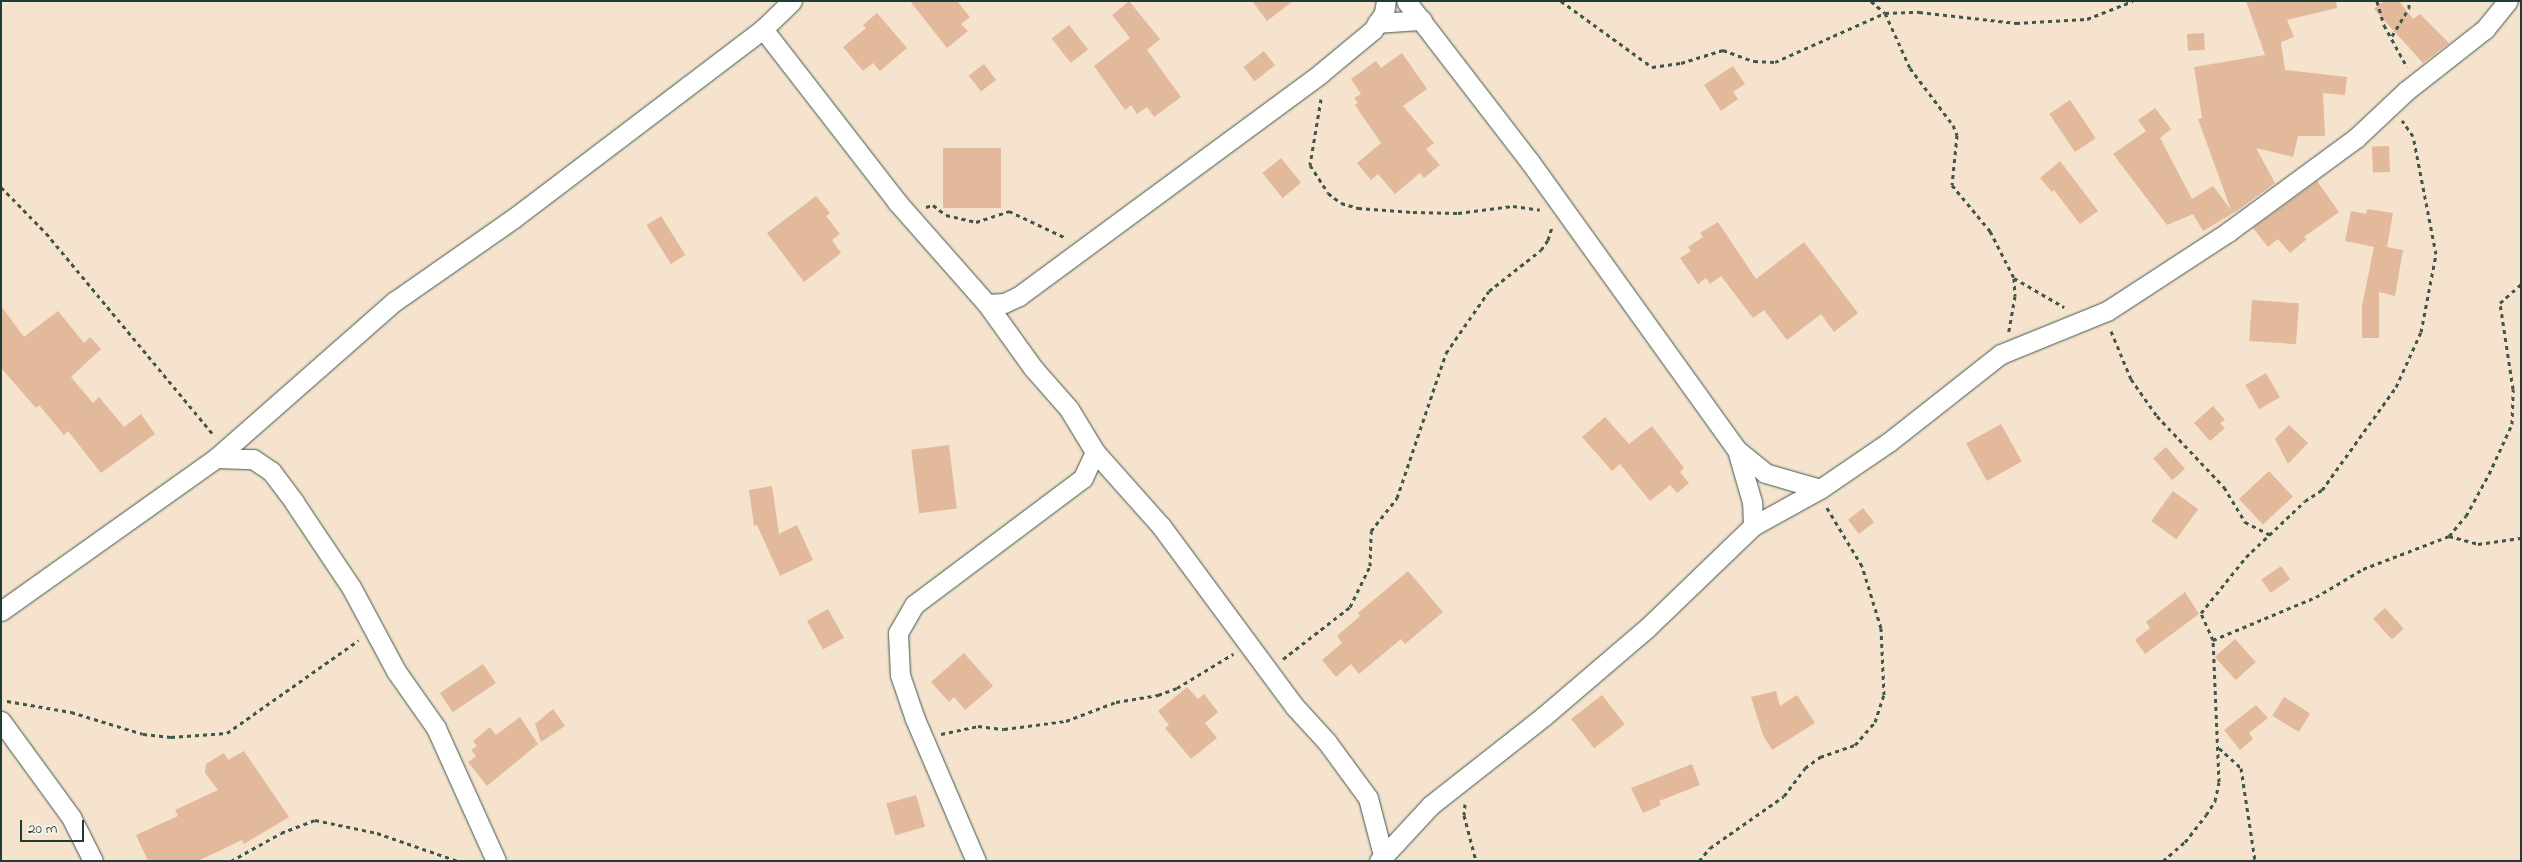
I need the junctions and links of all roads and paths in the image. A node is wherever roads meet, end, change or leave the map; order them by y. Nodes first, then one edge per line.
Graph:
1 (792, 1) edge
2 (1386, 1) edge
3 (1561, 1) edge
4 (1871, 1) edge
5 (2133, 1) edge
6 (2376, 1) edge
7 (2409, 1) edge
8 (2508, 1) edge
9 (1416, 8) edge
10 (1885, 13) junction
11 (1377, 23) junction
12 (763, 29) junction
13 (2392, 39) junction
14 (1321, 73) junction
15 (2416, 83) junction
16 (2391, 106) junction
17 (1, 187) edge
18 (906, 213) junction
19 (1562, 217) junction
20 (1082, 248) junction
21 (2014, 278) junction
22 (2521, 284) edge
23 (987, 304) junction
24 (2098, 314) junction
25 (2009, 349) junction
26 (1737, 450) junction
27 (1095, 452) junction
28 (221, 453) junction
29 (1819, 490) junction
30 (1752, 526) junction
31 (2271, 534) junction
32 (2449, 536) junction
33 (2521, 538) edge
34 (1, 611) edge
35 (374, 629) junction
36 (2213, 640) junction
37 (1249, 644) junction
38 (1268, 670) junction
39 (1, 700) edge
40 (1, 721) edge
41 (924, 740) junction
42 (2219, 748) junction
43 (1468, 776) junction
44 (1381, 858) edge
45 (93, 861) edge
46 (231, 861) edge
47 (458, 861) edge
48 (496, 861) edge
49 (976, 861) edge
50 (1476, 861) edge
51 (1699, 861) edge
52 (2163, 861) edge
53 (2255, 861) edge

1 - 12 street
2 - 11 street
3 - 10 path
4 - 10 path
5 - 10 path
6 - 13 path
7 - 13 path
8 - 15 street
9 - 11 street
9 - 19 street
10 - 21 path
11 - 14 street
12 - 18 street
12 - 28 street
13 - 15 path
14 - 19 path
14 - 20 street
15 - 16 street
16 - 24 street
16 - 31 path
17 - 28 path
18 - 20 path
18 - 23 street
19 - 26 street
19 - 38 path
20 - 23 street
21 - 24 path
21 - 25 path
22 - 32 path
23 - 27 street
24 - 25 street
24 - 31 path
25 - 29 street
26 - 29 street
26 - 30 street
27 - 37 street
27 - 41 street
28 - 34 street
28 - 35 street
29 - 30 street
29 - 51 path
30 - 43 street
31 - 36 path
32 - 33 path
32 - 36 path
35 - 39 path
35 - 48 street
36 - 42 path
37 - 38 street
37 - 41 path
38 - 44 street
40 - 45 street
41 - 49 street
42 - 52 path
42 - 53 path
43 - 44 street
43 - 50 path
46 - 47 path

